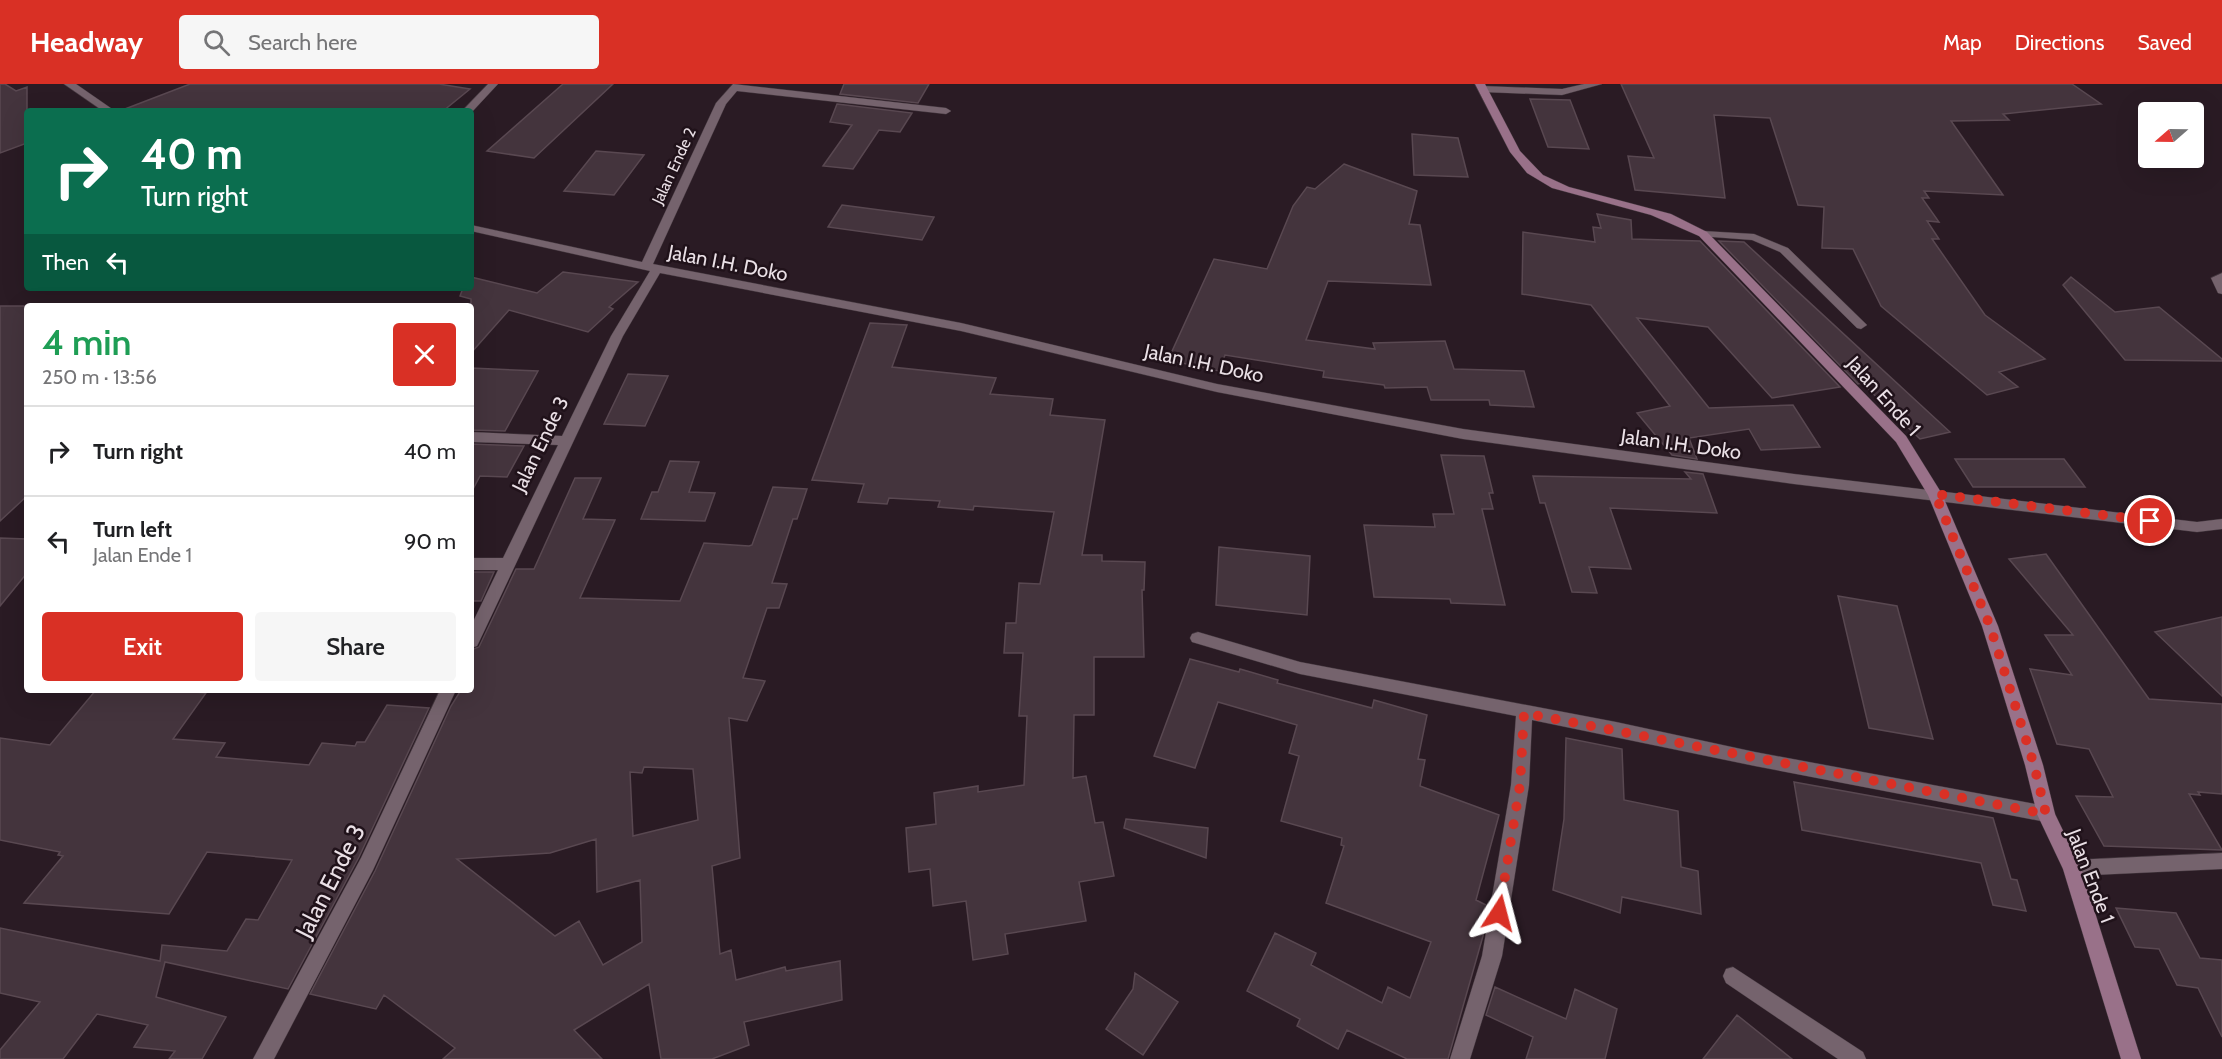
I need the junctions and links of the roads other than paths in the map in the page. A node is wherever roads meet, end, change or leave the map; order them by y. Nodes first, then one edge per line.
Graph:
1 (69, 84) edge
2 (493, 84) edge
3 (1597, 84) edge
4 (735, 86) edge
5 (1482, 87) edge
6 (105, 108) edge
7 (469, 108) edge
8 (946, 111) dead end
9 (474, 229) edge
10 (1703, 234) junction
11 (651, 267) junction
12 (2222, 277) edge
13 (2222, 290) edge
14 (1861, 325) dead end
15 (474, 437) edge
16 (567, 441) junction
17 (1935, 494) junction
18 (2222, 524) edge
19 (474, 564) edge
20 (507, 564) junction
21 (474, 636) edge
22 (1198, 638) dead end
23 (447, 693) edge
24 (1524, 713) junction
25 (2046, 814) junction
26 (2222, 861) edge
27 (2072, 868) junction
28 (1733, 976) dead end
29 (263, 1059) edge
30 (1460, 1059) edge
31 (1856, 1059) edge
32 (2131, 1059) edge

1 - 6 street
2 - 7 street
3 - 5 street
4 - 8 street
4 - 11 street, Jalan Ende 2
5 - 10 street, Jalan Ende 1
9 - 11 street, Jalan I.H. Doko
10 - 14 street
10 - 17 street, Jalan Ende 1
11 - 16 street, Jalan Ende 3
11 - 17 street, Jalan I.H. Doko
12 - 13 street
15 - 16 street
16 - 20 street, Jalan Ende 3
17 - 18 street, Jalan I.H. Doko
17 - 25 street, Jalan Ende 1
19 - 20 street
20 - 21 street, Jalan Ende 3
22 - 24 street
23 - 29 street, Jalan Ende 3
24 - 25 street
24 - 30 street
25 - 27 street, Jalan Ende 1
26 - 27 street
27 - 32 street, Jalan Ende 1
28 - 31 street

